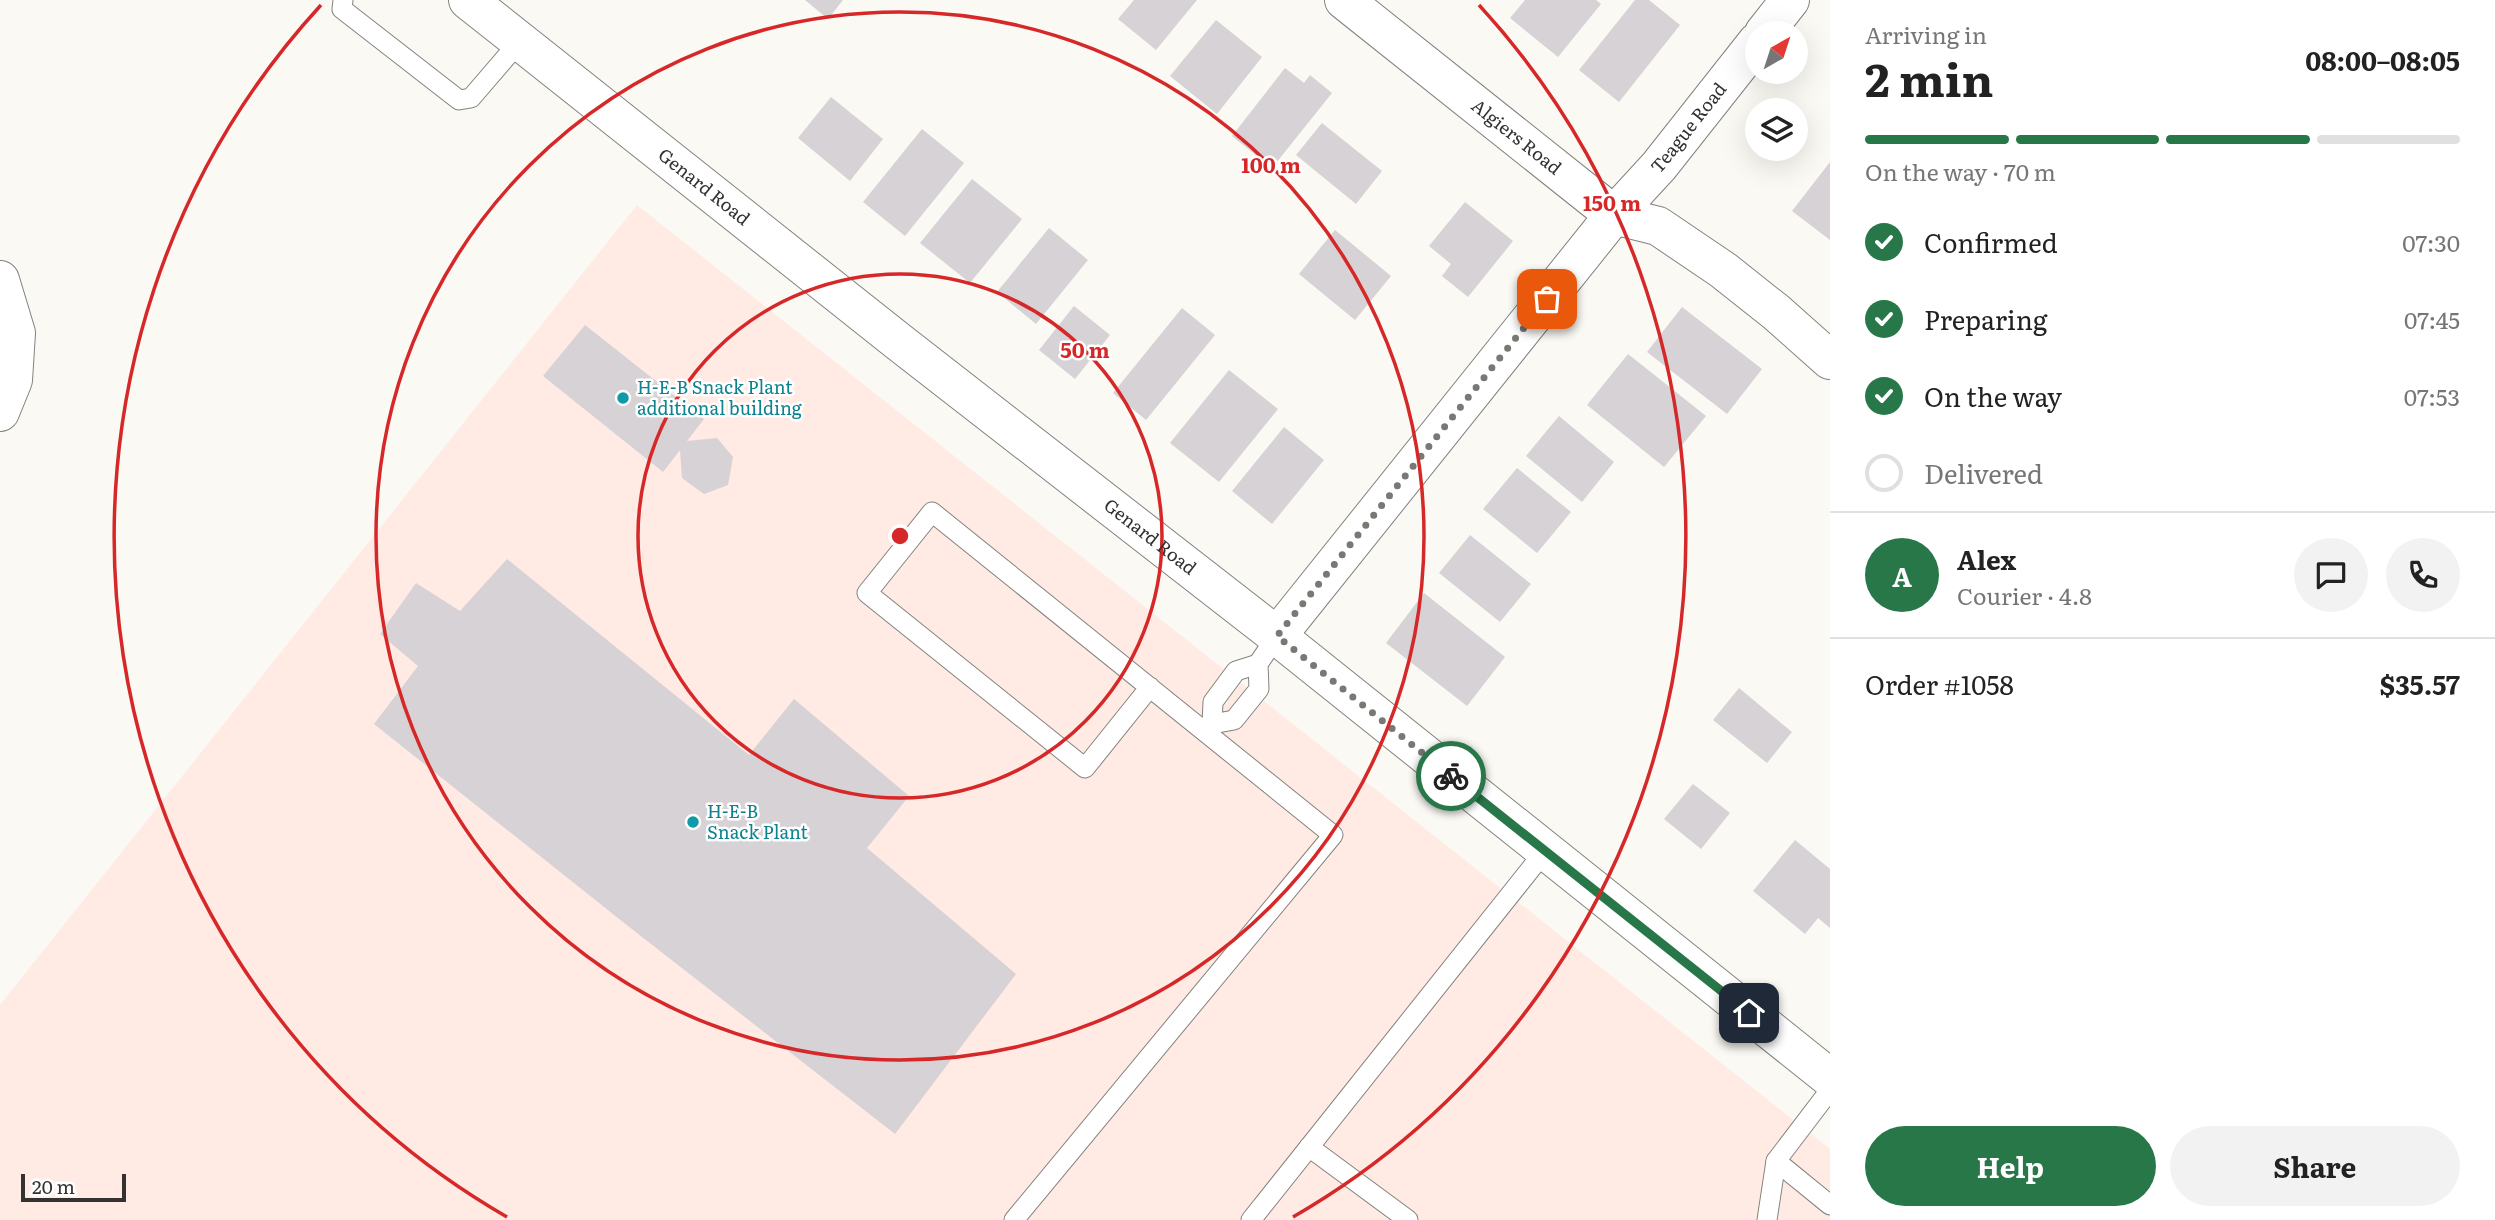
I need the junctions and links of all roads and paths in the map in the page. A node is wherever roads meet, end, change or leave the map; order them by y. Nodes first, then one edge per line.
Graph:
1 (343, 0) edge
2 (467, 0) edge
3 (1344, 0) edge
4 (1790, 0) edge
5 (1773, 21) edge
6 (520, 41) junction
7 (1745, 57) edge
8 (1614, 215) junction
9 (0, 280) edge
10 (1830, 360) edge
11 (0, 412) edge
12 (1268, 650) junction
13 (1150, 687) junction
14 (1209, 728) junction
15 (1545, 851) junction
16 (1830, 1078) edge
17 (1830, 1090) edge
18 (1309, 1147) junction
19 (1776, 1161) junction
20 (1830, 1205) edge
21 (1014, 1220) edge
22 (1251, 1220) edge
23 (1408, 1220) edge
24 (1768, 1220) edge

1 - 6 lane
2 - 6 street, Genard Road
3 - 8 street, Algiers Road
4 - 5 street
6 - 12 street, Genard Road
7 - 8 street, Teague Road
8 - 10 street, Algiers Road
8 - 12 street, Teague Road
9 - 11 street
12 - 14 lane
12 - 14 lane
12 - 15 street, Genard Road
13 - 13 lane
13 - 14 lane
14 - 21 lane
15 - 16 street, Genard Road
15 - 18 lane
17 - 19 lane
18 - 22 lane
18 - 23 lane
19 - 20 lane
19 - 24 lane

